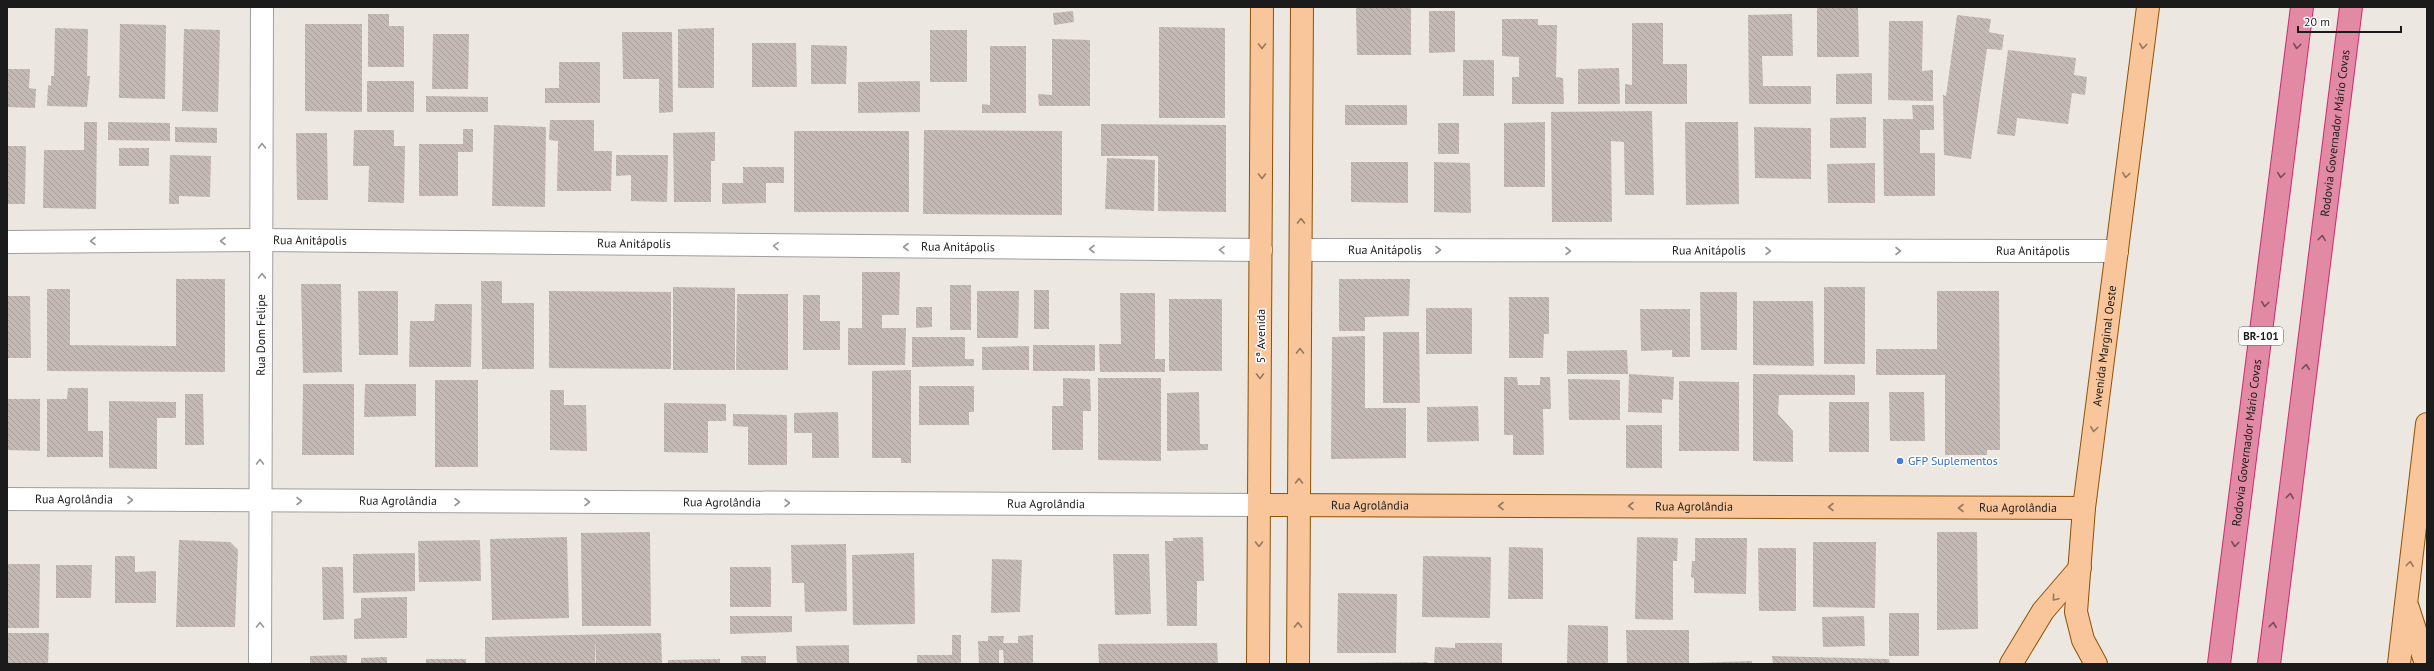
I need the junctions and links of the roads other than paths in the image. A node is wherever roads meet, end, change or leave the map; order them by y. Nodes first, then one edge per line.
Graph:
1 (262, 7) edge
2 (1262, 7) edge
3 (1302, 7) edge
4 (2148, 7) edge
5 (2302, 7) edge
6 (2351, 7) edge
7 (262, 240) junction
8 (7, 242) edge
9 (1261, 250) junction
10 (1301, 250) junction
11 (2117, 251) junction
12 (2427, 424) edge
13 (7, 499) edge
14 (260, 500) junction
15 (1259, 505) junction
16 (1299, 505) junction
17 (2422, 506) edge
18 (2084, 508) junction
19 (2080, 568) junction
20 (2406, 603) junction
21 (260, 664) edge
22 (1258, 664) edge
23 (1298, 664) edge
24 (2011, 664) edge
25 (2096, 664) edge
26 (2220, 664) edge
27 (2269, 664) edge
28 (2399, 664) edge
29 (2426, 664) edge

7 -> 1 street, Rua Dom Felipe
2 -> 9 main road, 5ª Avenida
10 -> 3 main road
4 -> 11 main road, Avenida Marginal Oeste
5 -> 26 highway, Rodovia Governador Mário Covas / BR-101
27 -> 6 highway, Rodovia Governador Mário Covas
7 -> 8 street, Rua Anitápolis
9 -> 7 street, Rua Anitápolis
14 -> 7 street, Rua Dom Felipe
9 -> 15 main road, 5ª Avenida
10 -> 11 street, Rua Anitápolis
16 -> 10 main road
11 -> 18 main road, Avenida Marginal Oeste
12 - 17 main road
13 -> 14 street, Rua Agrolândia
14 -> 15 street, Rua Agrolândia
21 -> 14 street, Rua Dom Felipe
15 - 16 main road, Rua Agrolândia
15 -> 22 main road, 5ª Avenida
18 -> 16 main road, Rua Agrolândia
23 -> 16 main road
20 -> 17 main road
18 - 19 main road, Avenida Marginal Oeste
19 -> 24 main road
19 - 25 main road, Avenida Marginal Oeste
20 - 28 main road
20 - 29 main road

